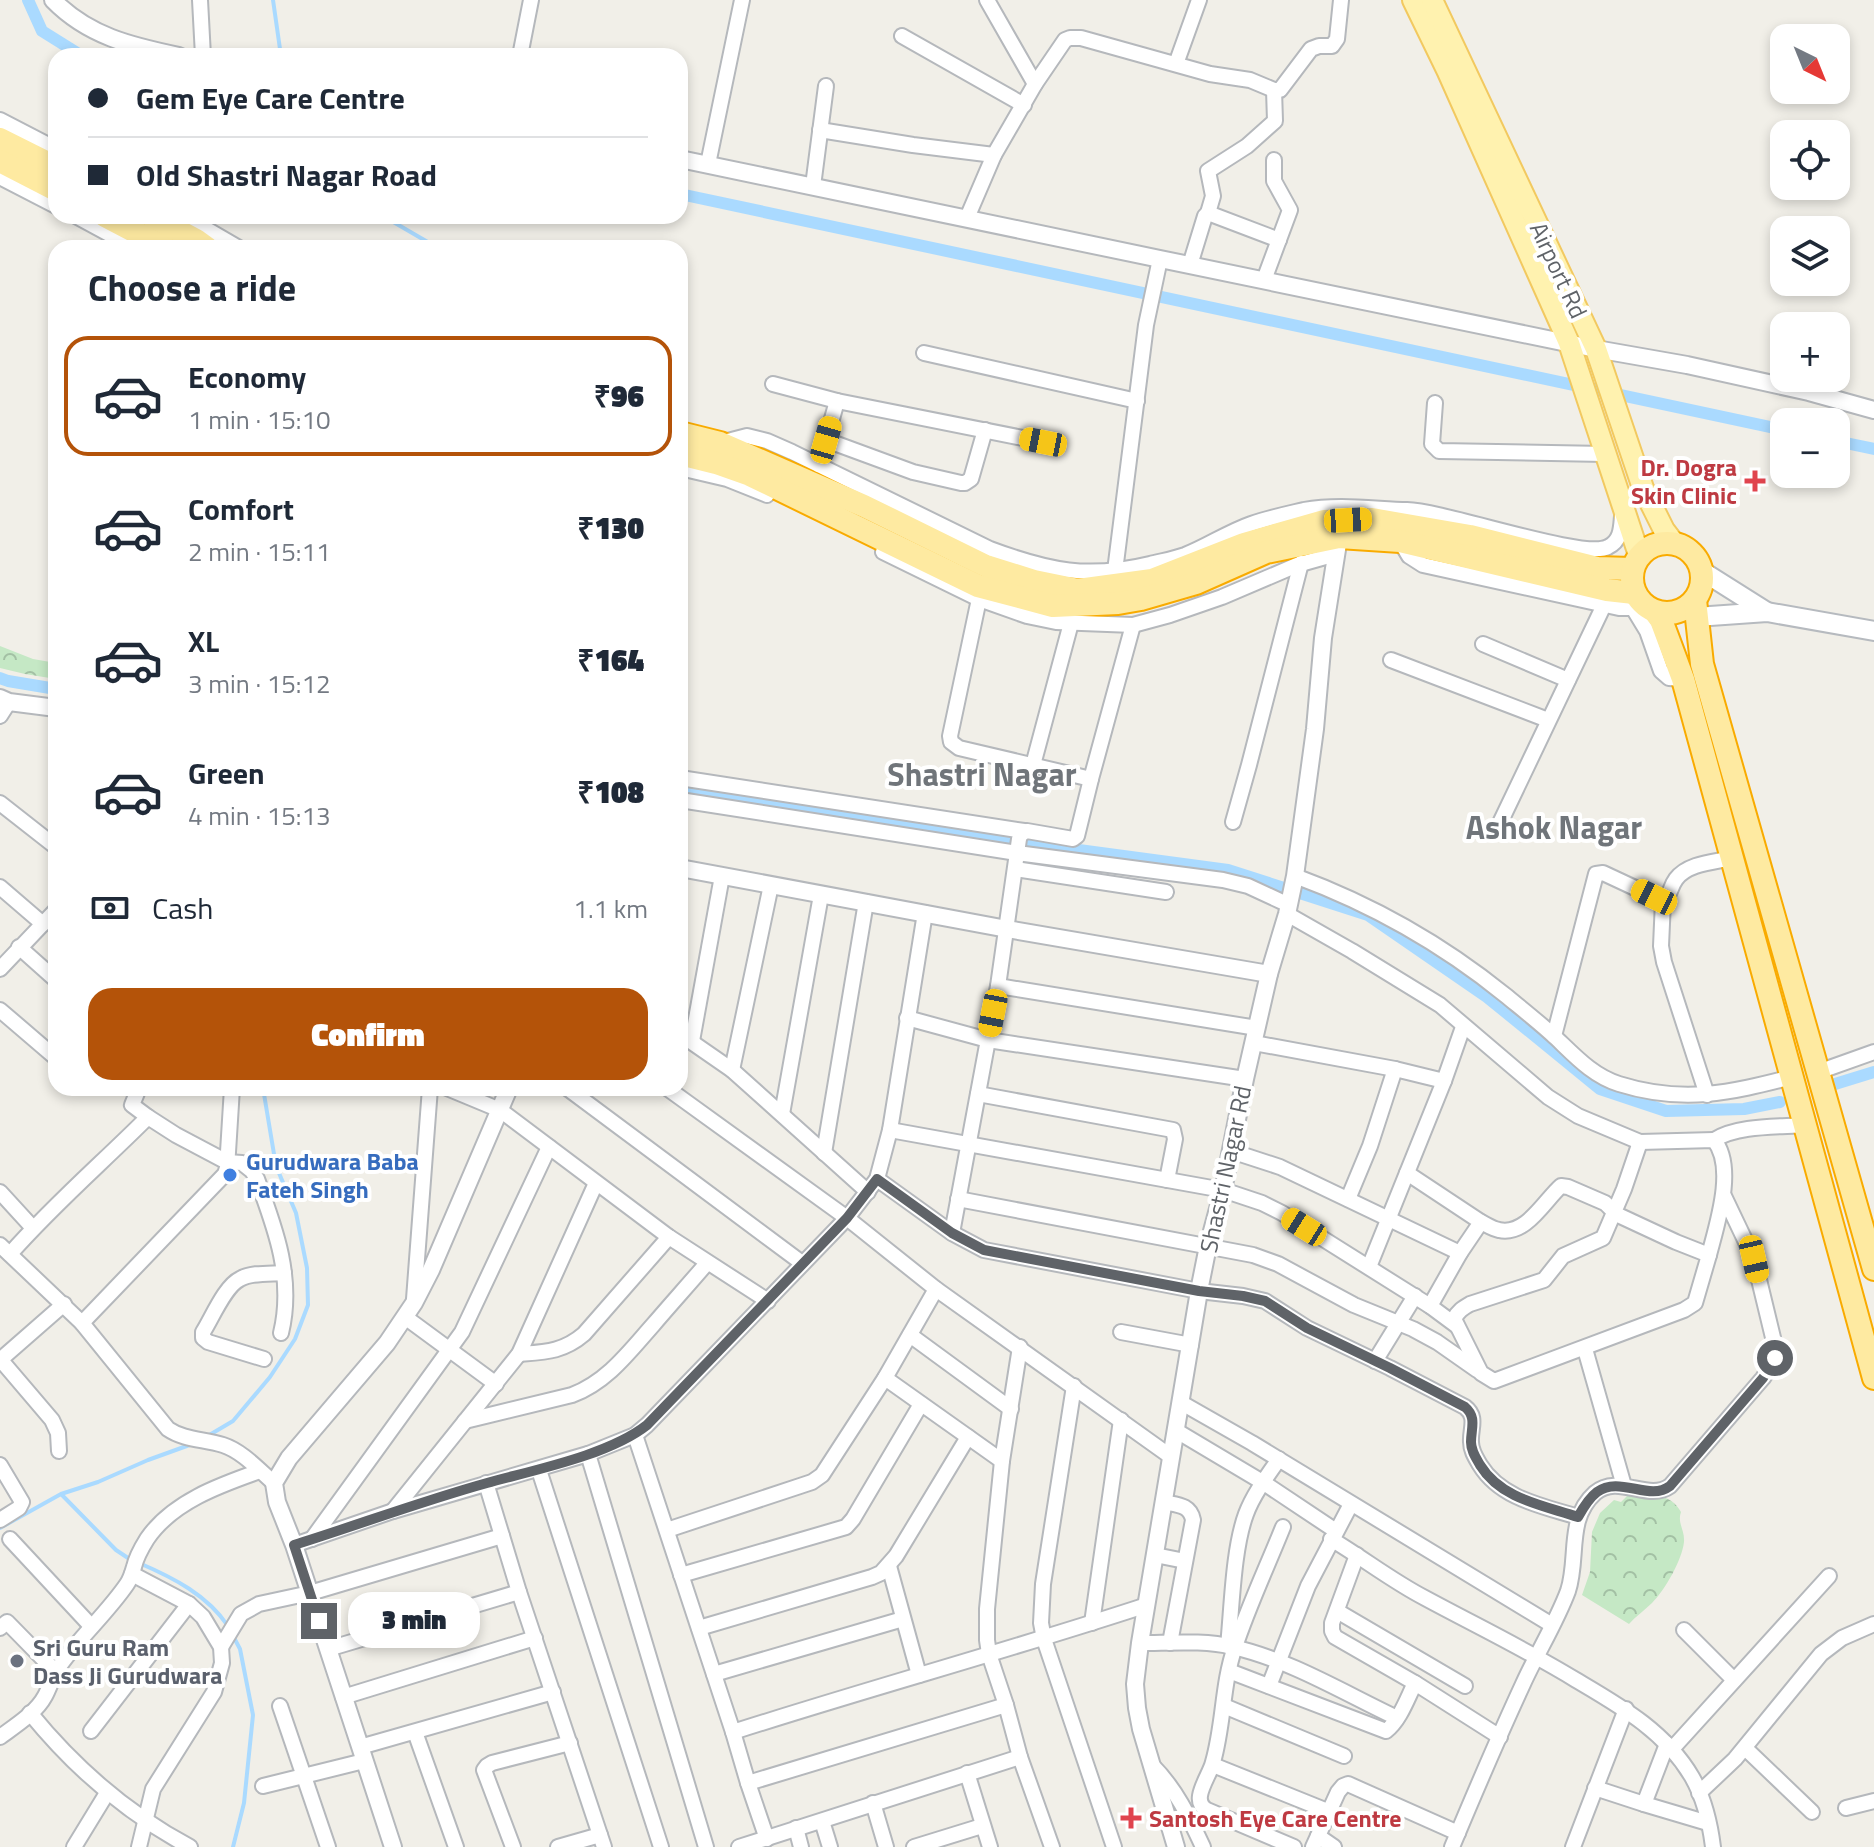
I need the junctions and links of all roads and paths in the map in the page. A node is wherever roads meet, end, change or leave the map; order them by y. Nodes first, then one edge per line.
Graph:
1 (53, 0) edge
2 (200, 0) edge
3 (531, 0) edge
4 (742, 0) edge
5 (987, 0) edge
6 (1199, 0) edge
7 (1341, 0) edge
8 (1413, 0) edge
9 (1432, 0) edge
10 (902, 36) dead end
11 (142, 48) edge
12 (203, 48) edge
13 (522, 48) edge
14 (1176, 64) junction
15 (1035, 84) junction
16 (826, 86) dead end
17 (1274, 90) junction
18 (1024, 105) junction
19 (0, 120) edge
20 (820, 130) junction
21 (0, 139) edge
22 (48, 145) edge
23 (994, 155) junction
24 (688, 160) edge
25 (1274, 160) dead end
26 (0, 161) edge
27 (48, 163) edge
28 (708, 164) junction
29 (0, 177) edge
30 (48, 186) edge
31 (813, 186) junction
32 (48, 202) edge
33 (1208, 213) junction
34 (967, 218) junction
35 (91, 224) edge
36 (120, 224) edge
37 (172, 224) edge
38 (201, 235) edge
39 (120, 240) edge
40 (151, 240) edge
41 (1279, 240) junction
42 (1160, 259) junction
43 (1190, 265) junction
44 (1264, 280) junction
45 (1569, 343) junction
46 (1596, 349) junction
47 (924, 353) dead end
48 (773, 384) dead end
49 (837, 401) junction
50 (1137, 401) junction
51 (1435, 403) dead end
52 (1874, 410) edge
53 (985, 430) junction
54 (688, 435) edge
55 (826, 440) junction
56 (1043, 442) dead end
57 (720, 443) junction
58 (1605, 454) junction
59 (688, 456) edge
60 (819, 465) junction
61 (688, 470) edge
62 (1623, 508) junction
63 (1400, 541) junction
64 (1674, 543) junction
65 (1337, 546) junction
66 (1636, 562) junction
67 (1301, 563) junction
68 (1115, 571) junction
69 (1702, 571) junction
70 (979, 599) junction
71 (1641, 604) junction
72 (1604, 605) junction
73 (1695, 608) junction
74 (1767, 612) junction
75 (1071, 623) junction
76 (1133, 625) junction
77 (1874, 631) edge
78 (1483, 644) dead end
79 (1391, 660) dead end
80 (1568, 680) junction
81 (3, 705) edge
82 (48, 708) edge
83 (1548, 720) junction
84 (1033, 765) junction
85 (1091, 779) junction
86 (688, 780) edge
87 (688, 801) edge
88 (0, 803) edge
89 (1233, 822) dead end
90 (1500, 823) dead end
91 (48, 841) edge
92 (1020, 843) junction
93 (1732, 858) junction
94 (1015, 869) junction
95 (688, 870) edge
96 (722, 876) junction
97 (771, 885) junction
98 (0, 887) edge
99 (1166, 892) dead end
100 (821, 895) junction
101 (1291, 895) junction
102 (1663, 901) junction
103 (866, 902) junction
104 (925, 913) junction
105 (48, 919) edge
106 (43, 924) junction
107 (1007, 929) junction
108 (19, 947) junction
109 (0, 968) edge
110 (48, 973) edge
111 (1269, 974) junction
112 (998, 986) junction
113 (0, 1010) edge
114 (907, 1018) junction
115 (1463, 1027) junction
116 (688, 1029) edge
117 (1255, 1035) junction
118 (1554, 1036) junction
119 (688, 1039) edge
120 (988, 1040) junction
121 (48, 1051) edge
122 (1874, 1052) edge
123 (1395, 1069) junction
124 (732, 1070) junction
125 (1818, 1072) junction
126 (1792, 1077) junction
127 (1245, 1079) junction
128 (1444, 1081) junction
129 (978, 1094) junction
130 (1707, 1095) junction
131 (136, 1096) edge
132 (231, 1096) edge
133 (429, 1096) edge
134 (466, 1096) edge
135 (506, 1096) edge
136 (578, 1096) edge
137 (678, 1096) edge
138 (500, 1110) junction
139 (782, 1114) junction
140 (148, 1117) junction
141 (1805, 1125) junction
142 (890, 1130) junction
143 (1714, 1140) junction
144 (1640, 1142) junction
145 (968, 1144) junction
146 (549, 1147) junction
147 (1231, 1151) junction
148 (824, 1153) junction
149 (227, 1162) junction
150 (1407, 1173) junction
151 (877, 1179) junction
152 (1167, 1180) junction
153 (596, 1183) junction
154 (1223, 1190) junction
155 (0, 1192) edge
156 (868, 1192) junction
157 (1724, 1196) junction
158 (958, 1199) junction
159 (1348, 1199) junction
160 (1614, 1212) junction
161 (847, 1218) junction
162 (1390, 1219) junction
163 (1481, 1222) junction
164 (33, 1228) junction
165 (952, 1233) junction
166 (669, 1237) junction
167 (1208, 1246) junction
168 (5, 1249) edge
169 (1460, 1253) junction
170 (1709, 1255) junction
171 (707, 1263) junction
172 (802, 1263) junction
173 (1369, 1267) junction
174 (1874, 1269) edge
175 (284, 1273) junction
176 (936, 1289) junction
177 (1199, 1291) junction
178 (1415, 1296) junction
179 (768, 1301) junction
180 (64, 1304) junction
181 (1430, 1306) junction
182 (409, 1310) junction
183 (1398, 1322) junction
184 (82, 1323) junction
185 (1457, 1326) junction
186 (1121, 1332) dead end
187 (281, 1333) dead end
188 (910, 1335) junction
189 (1191, 1345) junction
190 (1020, 1347) junction
191 (1585, 1349) junction
192 (450, 1350) junction
193 (519, 1354) junction
194 (264, 1359) dead end
195 (0, 1360) edge
196 (1375, 1361) junction
197 (1481, 1373) junction
198 (885, 1378) junction
199 (1874, 1378) edge
200 (496, 1384) junction
201 (1074, 1386) junction
202 (921, 1404) junction
203 (1011, 1409) junction
204 (1177, 1415) junction
205 (1121, 1420) junction
206 (465, 1421) junction
207 (635, 1435) junction
208 (968, 1437) junction
209 (59, 1451) dead end
210 (588, 1454) junction
211 (1170, 1456) junction
212 (1002, 1461) junction
213 (0, 1465) edge
214 (539, 1470) junction
215 (1271, 1470) junction
216 (260, 1471) junction
217 (274, 1483) junction
218 (486, 1483) junction
219 (1624, 1486) junction
220 (1163, 1502) junction
221 (1351, 1504) junction
222 (393, 1511) junction
223 (1578, 1517) junction
224 (0, 1520) edge
225 (1283, 1527) dead end
226 (667, 1530) junction
227 (1334, 1535) junction
228 (502, 1536) junction
229 (10, 1539) dead end
230 (312, 1539) junction
231 (294, 1545) junction
232 (1155, 1555) junction
233 (1357, 1555) junction
234 (1185, 1561) junction
235 (135, 1565) junction
236 (889, 1566) junction
237 (681, 1575) junction
238 (1829, 1576) dead end
239 (519, 1592) junction
240 (310, 1593) junction
241 (189, 1604) junction
242 (1147, 1605) junction
243 (1337, 1611) junction
244 (903, 1619) junction
245 (2, 1621) edge
246 (1092, 1623) junction
247 (1874, 1624) edge
248 (1552, 1625) junction
249 (91, 1626) junction
250 (699, 1628) junction
251 (1684, 1630) dead end
252 (535, 1638) junction
253 (1044, 1639) junction
254 (223, 1643) junction
255 (1140, 1643) junction
256 (1170, 1643) junction
257 (1231, 1646) junction
258 (328, 1649) junction
259 (989, 1654) junction
260 (1536, 1656) junction
261 (1278, 1661) junction
262 (55, 1671) junction
263 (1229, 1671) junction
264 (714, 1674) junction
265 (919, 1675) junction
266 (1734, 1680) junction
267 (1415, 1683) junction
268 (1269, 1686) junction
269 (1465, 1686) dead end
270 (553, 1692) junction
271 (343, 1697) junction
272 (1006, 1705) junction
273 (280, 1706) dead end
274 (1224, 1706) junction
275 (1626, 1709) junction
276 (30, 1713) junction
277 (1397, 1718) junction
278 (91, 1731) dead end
279 (415, 1732) junction
280 (733, 1732) junction
281 (0, 1737) edge
282 (1500, 1737) junction
283 (570, 1743) junction
284 (1670, 1746) junction
285 (1745, 1748) junction
286 (362, 1754) junction
287 (1344, 1756) dead end
288 (1020, 1757) junction
289 (1152, 1765) junction
290 (1213, 1765) junction
291 (967, 1773) junction
292 (304, 1776) junction
293 (748, 1783) junction
294 (263, 1786) dead end
295 (1595, 1788) junction
296 (107, 1793) junction
297 (1699, 1793) junction
298 (1874, 1801) edge
299 (873, 1803) junction
300 (1644, 1804) junction
301 (1192, 1806) junction
302 (1846, 1808) dead end
303 (1330, 1812) junction
304 (1812, 1812) dead end
305 (1168, 1817) junction
306 (145, 1818) junction
307 (822, 1821) junction
308 (1708, 1823) junction
309 (982, 1826) junction
310 (796, 1828) junction
311 (767, 1839) junction
312 (1455, 1840) edge
313 (602, 1841) edge
314 (1316, 1841) edge
315 (744, 1846) edge
316 (74, 1847) edge
317 (139, 1847) edge
318 (190, 1847) edge
319 (328, 1847) edge
320 (393, 1847) edge
321 (456, 1847) edge
322 (513, 1847) edge
323 (558, 1847) edge
324 (661, 1847) edge
325 (706, 1847) edge
326 (801, 1847) edge
327 (830, 1847) edge
328 (886, 1847) edge
329 (914, 1847) edge
330 (990, 1847) edge
331 (1052, 1847) edge
332 (1114, 1847) edge
333 (1176, 1847) edge
334 (1203, 1847) edge
335 (1294, 1847) edge
336 (1334, 1847) edge
337 (1573, 1847) edge
338 (1713, 1847) edge

1 - 11 street
2 - 12 street
3 - 13 street
4 - 28 street
5 - 15 street
6 - 14 street
7 - 17 street
8 - 45 main road
9 - 46 main road, Airport Rd
10 - 18 street
14 - 15 street
14 - 17 street
15 - 18 street
16 - 20 street
17 - 33 street
18 - 23 street
19 - 22 street
20 - 23 street
20 - 31 street
21 - 27 highway
23 - 34 street
24 - 28 street
25 - 41 street
26 - 30 highway
28 - 31 street
29 - 32 street
31 - 34 street
33 - 41 street
33 - 43 street
34 - 42 street
35 - 39 street
36 - 40 highway
37 - 38 highway
41 - 44 street
42 - 43 street
42 - 50 street
43 - 44 street
44 - 45 street
45 - 46 street
45 - 58 main road
46 - 52 street
46 - 64 main road, Airport Rd
47 - 50 street
48 - 49 street
49 - 53 street
49 - 55 street
50 - 68 street
51 - 58 street
53 - 55 street
53 - 56 street
54 - 57 highway
55 - 60 street
57 - 60 street
57 - 66 highway
58 - 62 main road
59 - 65 highway
60 - 68 street
61 - 70 street
62 - 66 main road
62 - 68 street
63 - 65 highway
63 - 71 highway
63 - 72 street
64 - 66 highway
64 - 69 highway
65 - 67 street
65 - 101 street, Shastri Nagar Rd
66 - 71 highway
67 - 76 street
67 - 89 street
69 - 73 highway
69 - 74 main road
70 - 75 street
70 - 84 street
71 - 72 street
71 - 73 highway
71 - 93 highway
72 - 80 street
73 - 74 main road
73 - 125 highway
74 - 77 main road
75 - 76 street
75 - 84 street
76 - 85 street
78 - 80 street
79 - 83 street
80 - 83 street
81 - 82 street
83 - 90 street
84 - 85 street
85 - 92 street
86 - 92 street
87 - 92 street
88 - 91 street
92 - 94 street
92 - 101 street
93 - 102 street
93 - 126 highway
94 - 99 street
94 - 107 street
95 - 96 street
96 - 97 street
96 - 116 street
97 - 100 street
97 - 124 street
98 - 106 street
100 - 103 street
100 - 139 street
101 - 111 street, Shastri Nagar Rd
101 - 115 street
101 - 118 street
102 - 118 street
102 - 130 street
103 - 104 street
103 - 148 street
104 - 107 street
104 - 114 street
105 - 106 street
106 - 108 street
107 - 111 street
107 - 112 street
108 - 109 street
108 - 110 street
111 - 117 street, Shastri Nagar Rd
112 - 117 street
112 - 120 street
113 - 121 street
114 - 120 street
114 - 142 street
115 - 128 street
115 - 144 street
117 - 123 street
117 - 127 street, Shastri Nagar Rd
118 - 130 street
119 - 124 street
120 - 127 street
120 - 129 street
122 - 125 street
123 - 128 street
123 - 159 street
124 - 139 street
125 - 174 highway
126 - 130 street
126 - 141 highway
127 - 147 street, Shastri Nagar Rd
128 - 150 street
129 - 145 street
129 - 152 street
131 - 140 street
132 - 149 street
133 - 182 street
134 - 138 street
135 - 138 street
136 - 172 street
137 - 161 street
138 - 146 street
138 - 182 street
139 - 148 street
140 - 149 street
140 - 164 street
141 - 143 street
141 - 199 highway
142 - 145 street
142 - 151 street
143 - 144 street
143 - 157 street
144 - 160 street
145 - 152 street
145 - 158 street
146 - 153 street
146 - 192 street
147 - 154 street, Shastri Nagar Rd
147 - 159 street
148 - 156 street
149 - 175 street
149 - 184 street
150 - 162 street
150 - 163 street
151 - 156 street
151 - 165 street
152 - 154 street
153 - 166 street
153 - 193 street
154 - 167 street, Shastri Nagar Rd
154 - 173 street
155 - 164 street
156 - 161 street
157 - 170 street
157 - 219 street
158 - 165 street
158 - 167 street
159 - 162 street
160 - 163 street
160 - 170 street
160 - 185 street
161 - 172 street
161 - 176 street
162 - 169 street
162 - 173 street
163 - 169 street
164 - 168 street
165 - 177 street
166 - 171 street
166 - 193 street
167 - 177 street, Shastri Nagar Rd
167 - 183 street
168 - 180 street
169 - 181 street
170 - 191 street
171 - 179 street
171 - 206 street
172 - 179 street
173 - 178 street
175 - 187 street
175 - 194 street
176 - 188 street
176 - 190 street
177 - 189 street, Shastri Nagar Rd
177 - 196 street
178 - 181 street
178 - 183 street
179 - 207 street
180 - 184 street
180 - 195 street
181 - 185 street
182 - 192 street
182 - 217 street
183 - 196 street
183 - 197 street
184 - 216 street
185 - 197 street
186 - 189 street
188 - 198 street
188 - 203 street
189 - 204 street, Shastri Nagar Rd
190 - 201 street
190 - 203 street
191 - 197 street
191 - 219 street
192 - 200 street
192 - 230 street
193 - 200 street
195 - 209 street
196 - 223 street
198 - 202 street
198 - 226 street
200 - 206 street
201 - 205 street
201 - 253 street
202 - 208 street
202 - 237 street
203 - 212 street
204 - 211 street, Shastri Nagar Rd
204 - 215 street
204 - 215 street
205 - 211 street
205 - 246 street
206 - 222 street
207 - 210 street
207 - 226 street
208 - 212 street
208 - 236 street
210 - 214 street
210 - 325 street
211 - 220 street, Shastri Nagar Rd
212 - 259 street
213 - 224 street
214 - 218 street
214 - 324 street
215 - 221 street
215 - 227 street
215 - 257 street
216 - 217 street
216 - 235 street
217 - 231 street
218 - 222 street
218 - 228 street
219 - 223 street
220 - 232 street, Shastri Nagar Rd
220 - 234 street
221 - 227 street
221 - 248 street
222 - 230 street
223 - 248 street
225 - 257 street
226 - 237 street
227 - 233 street
227 - 261 street
228 - 239 street
228 - 240 street
229 - 249 street
230 - 231 street
231 - 240 street
232 - 234 street
232 - 242 street, Shastri Nagar Rd
233 - 243 street
233 - 260 street
234 - 256 street
235 - 241 street
235 - 249 street
236 - 244 street
236 - 250 street
237 - 250 street
238 - 266 street
239 - 252 street
239 - 258 street
240 - 254 street
240 - 258 street
241 - 254 street
241 - 278 street
242 - 246 street
242 - 255 street, Shastri Nagar Rd
243 - 267 street
243 - 269 street
244 - 264 street
244 - 265 street
245 - 262 street
246 - 253 street
247 - 285 street
248 - 260 street
249 - 262 street
250 - 264 street
251 - 266 street
252 - 270 street
252 - 271 street
253 - 259 street
253 - 332 street
254 - 306 street
255 - 256 street
255 - 289 street, Shastri Nagar Rd
256 - 257 street
257 - 261 street
257 - 263 street
258 - 271 street
259 - 265 street
259 - 272 street
260 - 275 street
260 - 282 street
261 - 268 street
261 - 277 street
262 - 276 street
263 - 268 street
263 - 274 street
264 - 280 street
265 - 280 street
266 - 284 street
267 - 277 street
267 - 282 street
268 - 277 street
270 - 279 street
270 - 283 street
271 - 286 street
272 - 288 street
272 - 293 street
273 - 292 street
274 - 287 street
274 - 290 street
275 - 284 street
275 - 295 street
276 - 281 street
276 - 296 street
279 - 286 street
279 - 321 street
280 - 293 street
282 - 312 street
283 - 313 street
283 - 322 street
284 - 297 street
284 - 300 street
285 - 297 street
285 - 304 street
286 - 292 street
286 - 320 street
288 - 291 street
288 - 331 street
289 - 301 street
289 - 305 street, Shastri Nagar Rd
290 - 301 street
290 - 303 street
291 - 299 street
291 - 309 street
292 - 294 street
292 - 319 street
293 - 311 street
295 - 300 street
295 - 337 street
296 - 306 street
296 - 316 street
297 - 308 street
298 - 302 street
299 - 307 street
299 - 328 street
300 - 308 street
301 - 305 street
301 - 334 street
301 - 335 street
303 - 312 street
303 - 314 street
305 - 333 street, Shastri Nagar Rd
306 - 317 street
306 - 318 street
307 - 310 street
307 - 327 street
308 - 338 street
309 - 329 street
309 - 330 street
310 - 311 street
310 - 326 street
311 - 315 street
313 - 323 street
314 - 336 street

